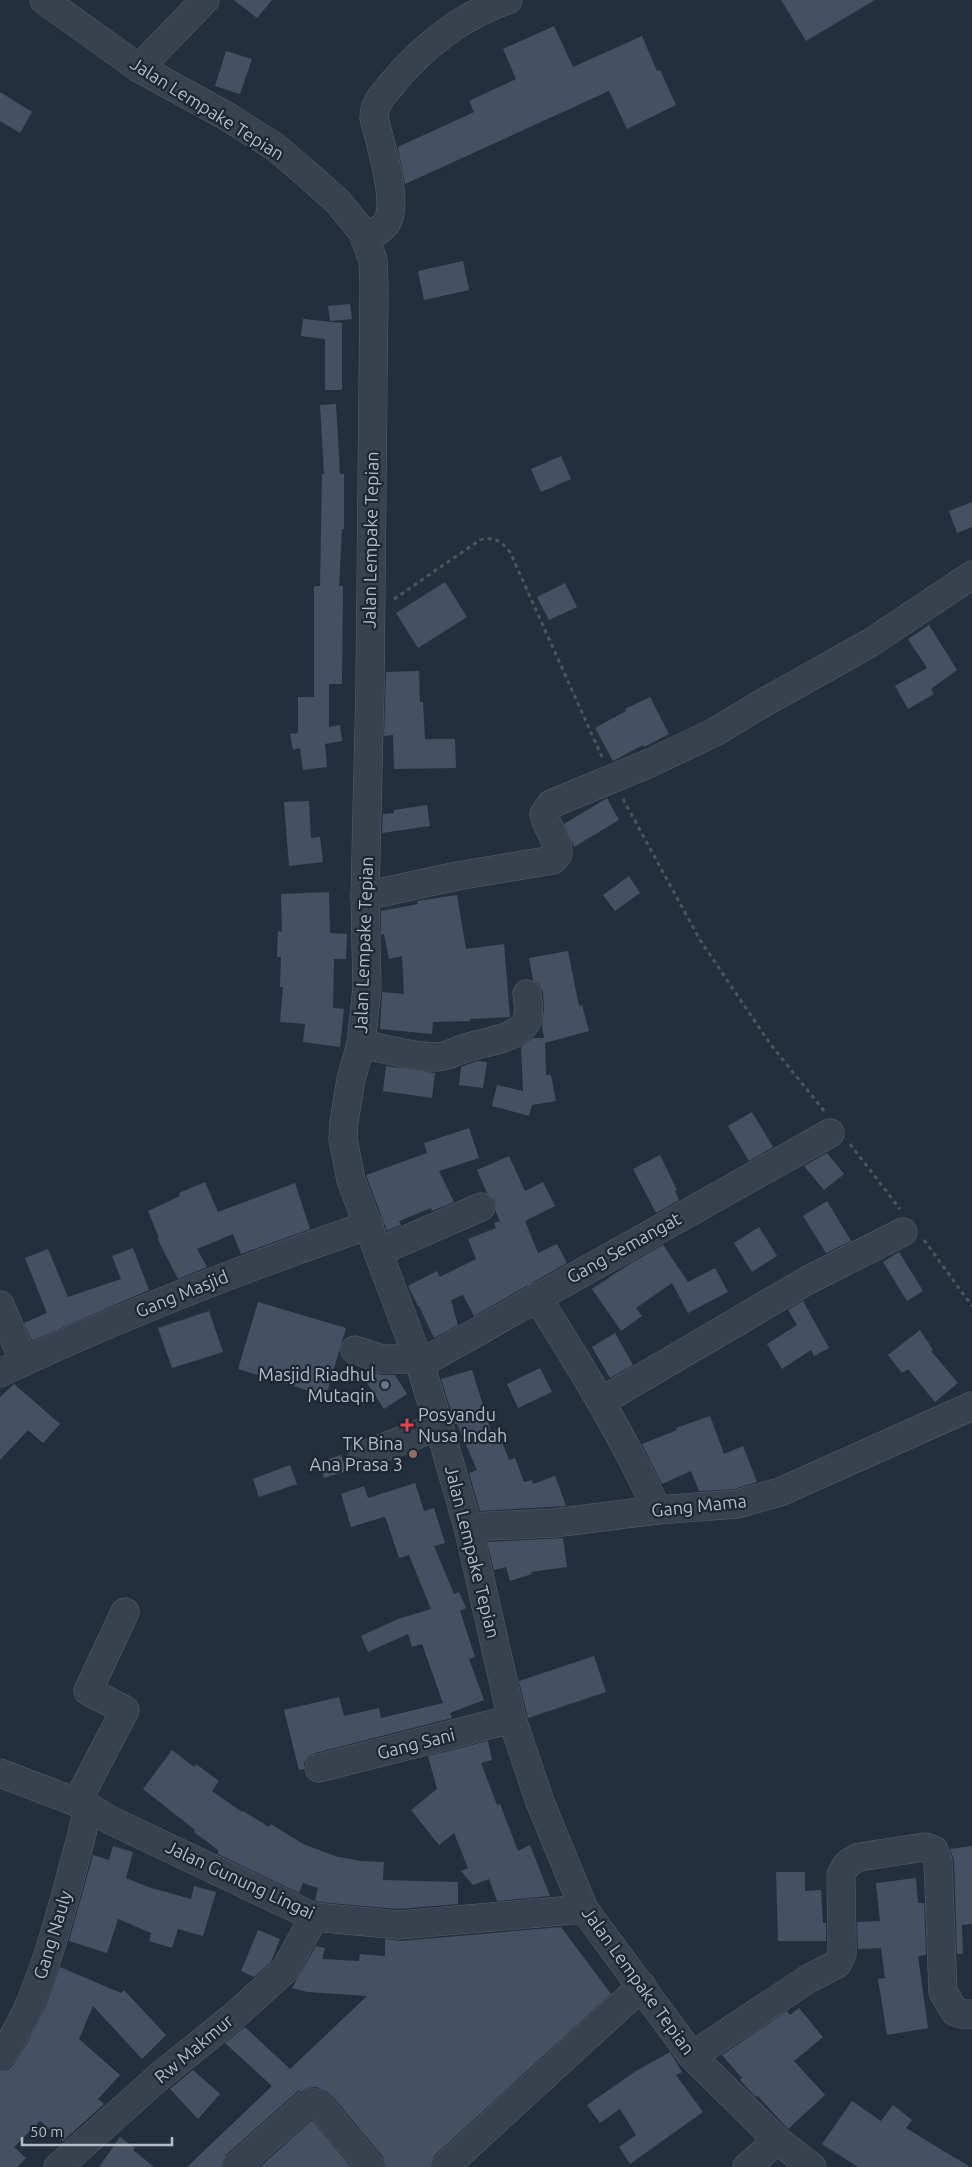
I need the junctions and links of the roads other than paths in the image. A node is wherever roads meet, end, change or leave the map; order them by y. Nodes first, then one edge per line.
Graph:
1 (44, 0) edge
2 (205, 0) edge
3 (508, 0) edge
4 (139, 68) junction
5 (366, 239) junction
6 (972, 575) edge
7 (366, 896) junction
8 (527, 994) dead end
9 (361, 1044) junction
10 (833, 1128) road end
11 (481, 1208) dead end
12 (369, 1225) junction
13 (908, 1226) road end
14 (378, 1252) junction
15 (537, 1298) junction
16 (0, 1305) edge
17 (355, 1350) dead end
18 (419, 1361) junction
19 (12, 1367) edge
20 (602, 1401) junction
21 (972, 1406) edge
22 (439, 1426) junction
23 (362, 1456) dead end
24 (657, 1510) junction
25 (468, 1527) junction
26 (125, 1612) dead end
27 (512, 1719) junction
28 (319, 1768) dead end
29 (0, 1773) edge
30 (83, 1805) junction
31 (584, 1909) junction
32 (314, 1917) junction
33 (642, 1986) junction
34 (972, 2014) edge
35 (0, 2056) edge
36 (692, 2056) junction
37 (777, 2140) junction
38 (58, 2167) edge
39 (236, 2167) edge
40 (371, 2167) edge
41 (445, 2167) edge
42 (747, 2167) edge
43 (812, 2167) edge

1 - 4 street, Jalan Lempake Tepian
2 - 4 street
3 - 5 street
4 - 5 street, Jalan Lempake Tepian
5 - 7 street, Jalan Lempake Tepian
6 - 7 street
7 - 9 street, Jalan Lempake Tepian
8 - 9 street
9 - 12 street, Jalan Lempake Tepian
10 - 15 street, Gang Semangat
11 - 14 street
12 - 14 street, Jalan Lempake Tepian
12 - 19 street, Gang Masjid
13 - 20 street
14 - 18 street, Jalan Lempake Tepian
15 - 18 street, Gang Semangat
15 - 20 street
16 - 19 street
17 - 18 street
18 - 22 street, Jalan Lempake Tepian
20 - 24 street
21 - 24 street, Gang Mama
22 - 23 street
22 - 25 street, Jalan Lempake Tepian
24 - 25 street, Gang Mama
25 - 27 street, Jalan Lempake Tepian
26 - 30 street, Gang Nauly
27 - 28 street, Gang Sani
27 - 31 street, Jalan Lempake Tepian
29 - 30 street, Jalan Gunung Lingai
30 - 32 street, Jalan Gunung Lingai
30 - 35 street, Gang Nauly
31 - 32 street, Jalan Gunung Lingai
31 - 33 street, Jalan Lempake Tepian
32 - 38 street, Rw Makmur
33 - 36 street, Jalan Lempake Tepian
33 - 41 street
34 - 36 street
36 - 37 street, Jalan Lempake Tepian
37 - 42 street
37 - 43 street, Jalan Lempake Tepian
39 - 40 street

